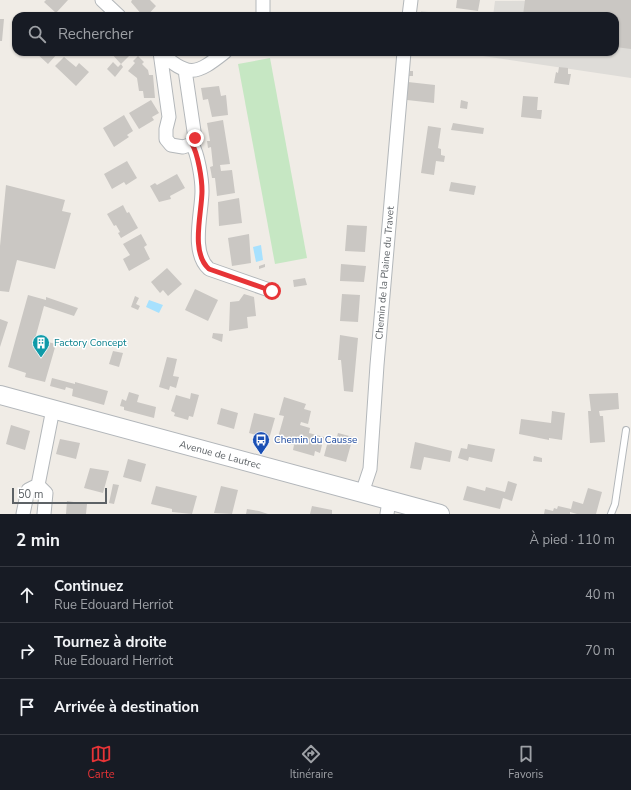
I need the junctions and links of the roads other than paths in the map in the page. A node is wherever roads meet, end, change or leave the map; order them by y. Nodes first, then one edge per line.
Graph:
1 (102, 0) edge
2 (263, 0) edge
3 (411, 0) edge
4 (116, 12) edge
5 (263, 12) edge
6 (410, 12) edge
7 (161, 56) edge
8 (164, 56) edge
9 (219, 56) edge
10 (404, 56) edge
11 (185, 70) junction
12 (192, 144) junction
13 (272, 291) dead end
14 (0, 395) edge
15 (53, 409) junction
16 (626, 430) dead end
17 (38, 484) junction
18 (362, 493) junction
19 (388, 507) edge
20 (23, 514) edge
21 (44, 514) edge
22 (440, 514) edge
23 (611, 514) edge

1 - 4 street
2 - 5 street
3 - 6 street
7 - 12 street
8 - 11 street
9 - 11 street
10 - 18 street, Chemin de la Plaine du Travet
11 - 12 street
12 - 13 street
14 - 15 main road, Avenue de Lautrec
15 - 17 street
15 - 18 main road, Avenue de Lautrec
16 - 23 lane
17 - 20 street
17 - 21 street
18 - 19 main road, Avenue de Lautrec
19 - 22 main road, Avenue de Lautrec

